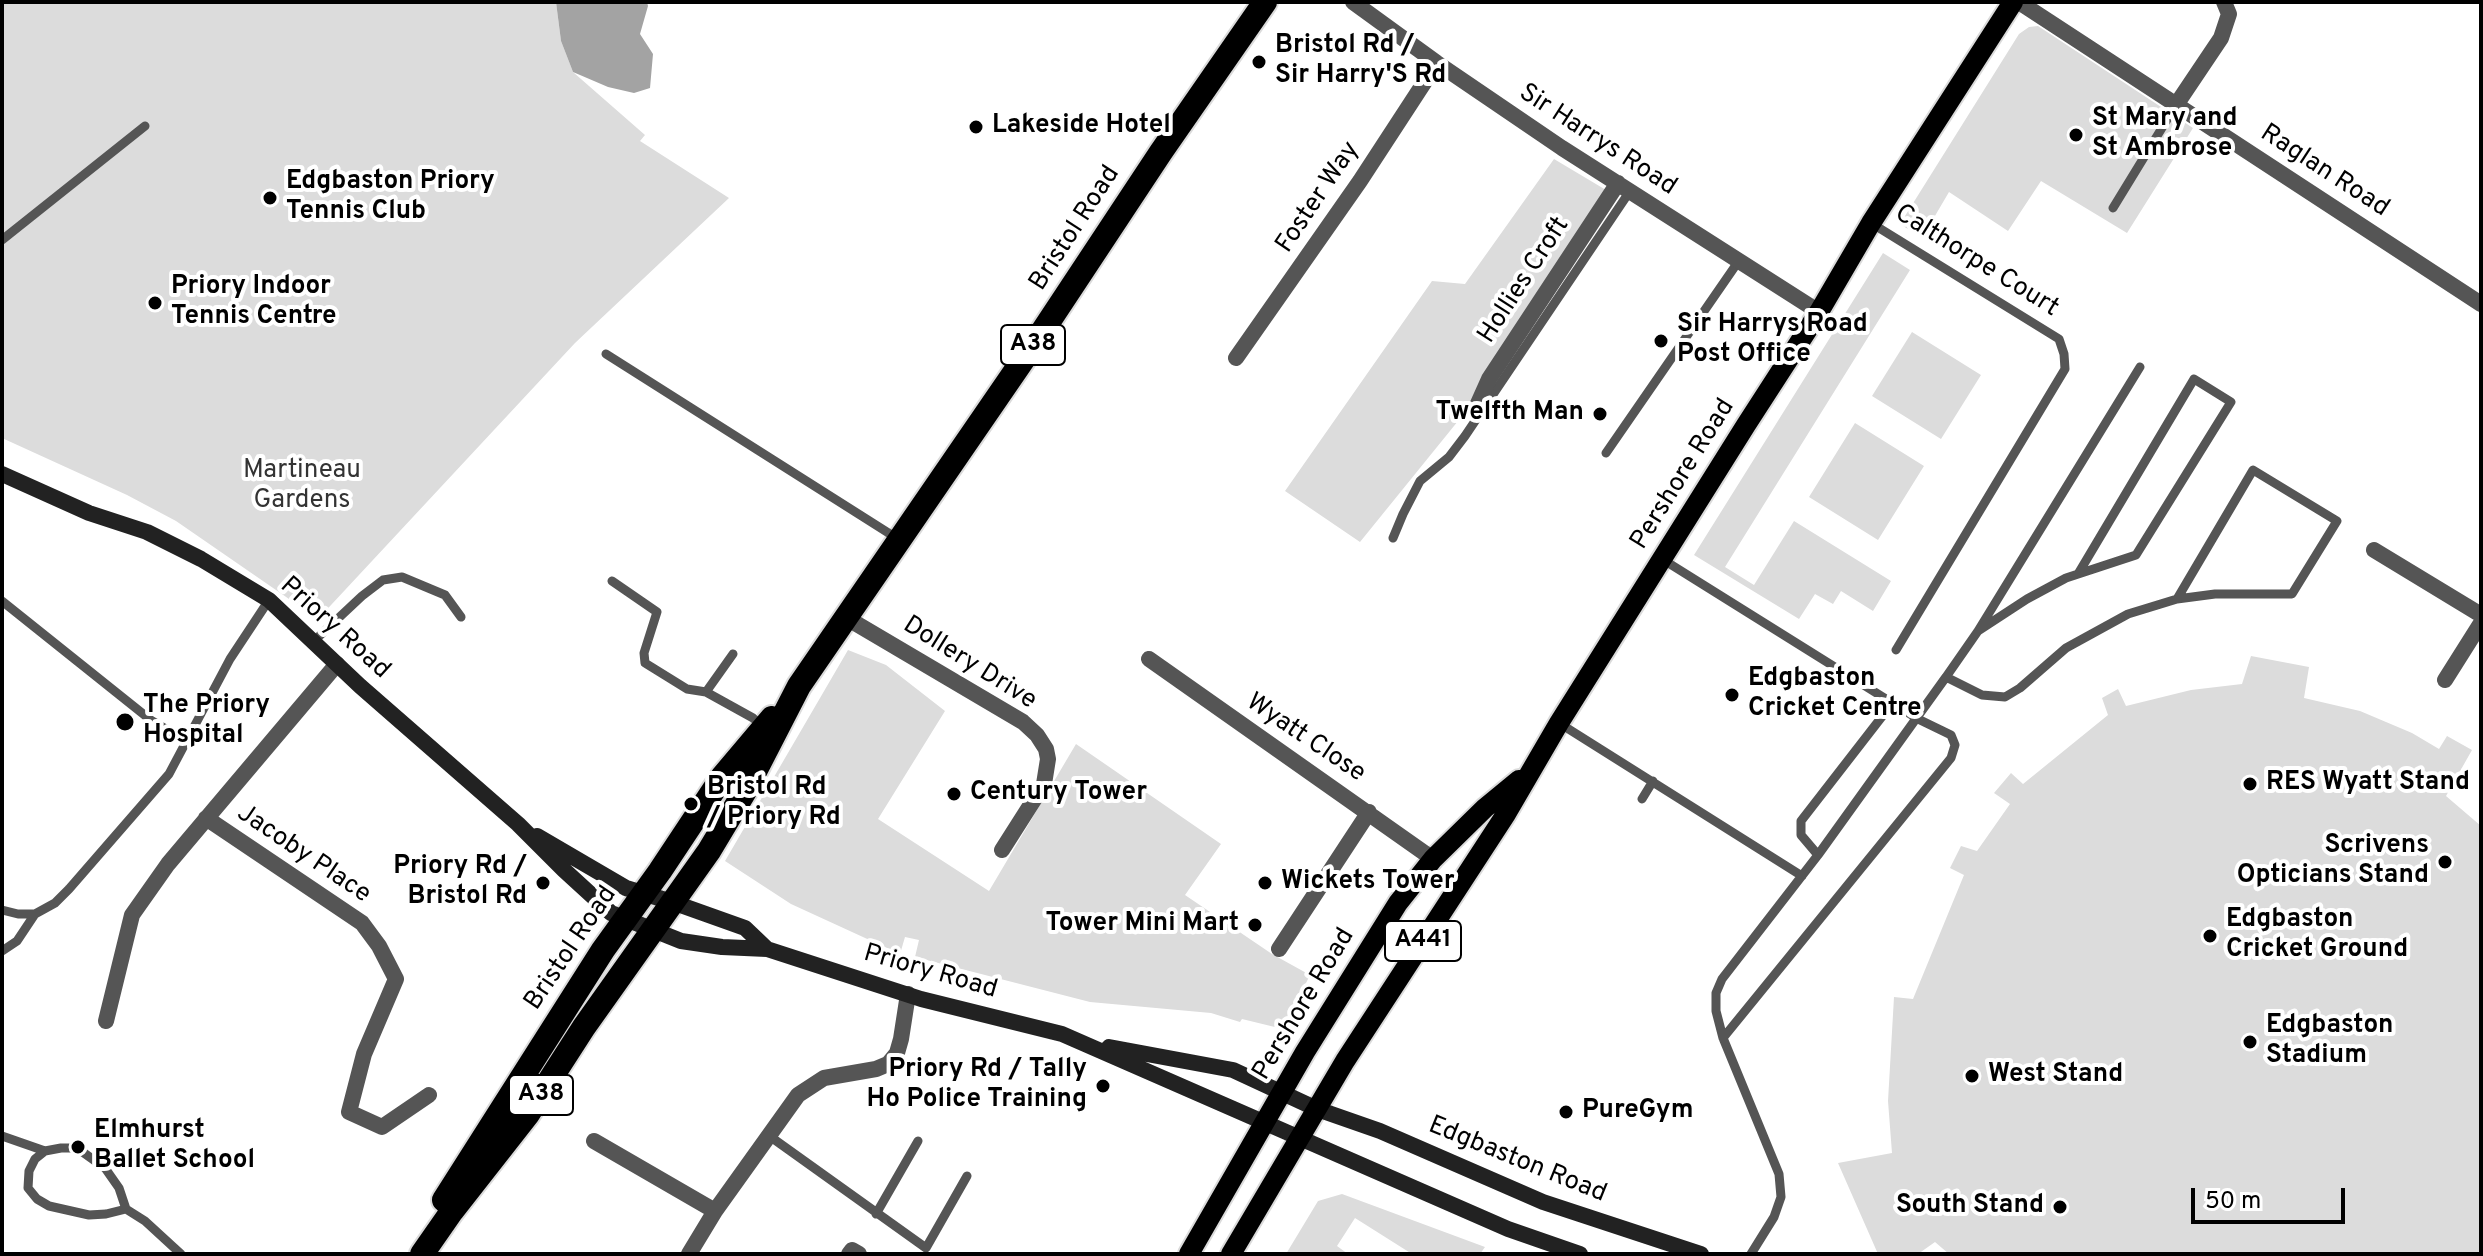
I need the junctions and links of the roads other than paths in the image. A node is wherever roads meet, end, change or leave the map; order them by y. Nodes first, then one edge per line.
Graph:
1 (1265, 2) edge
2 (1353, 2) edge
3 (2013, 2) edge
4 (2019, 2) edge
5 (2224, 2) edge
6 (1437, 63) junction
7 (2176, 105) junction
8 (145, 126) dead end
9 (1624, 187) junction
10 (2113, 208) dead end
11 (1871, 223) junction
12 (2, 240) edge
13 (1738, 262) junction
14 (2481, 304) edge
15 (1819, 312) junction
16 (606, 354) dead end
17 (1236, 358) dead end
18 (2140, 367) dead end
19 (1476, 408) dead end
20 (1606, 453) dead end
21 (3, 476) edge
22 (1393, 538) dead end
23 (898, 539) junction
24 (2374, 550) dead end
25 (1662, 559) junction
26 (2078, 574) junction
27 (612, 581) dead end
28 (2177, 599) junction
29 (269, 600) junction
30 (2, 601) edge
31 (2481, 615) edge
32 (461, 617) dead end
33 (845, 617) junction
34 (2481, 623) edge
35 (1978, 631) junction
36 (314, 641) junction
37 (1896, 650) dead end
38 (733, 654) dead end
39 (1149, 659) dead end
40 (337, 664) junction
41 (1946, 677) junction
42 (2445, 680) dead end
43 (799, 686) junction
44 (706, 692) junction
45 (1890, 702) junction
46 (1918, 719) junction
47 (1559, 723) junction
48 (764, 728) junction
49 (186, 741) junction
50 (1528, 773) junction
51 (1653, 781) junction
52 (1642, 799) dead end
53 (1369, 812) junction
54 (206, 818) junction
55 (518, 824) junction
56 (1002, 850) dead end
57 (1818, 855) junction
58 (1433, 859) junction
59 (1802, 876) junction
60 (643, 894) junction
61 (672, 902) junction
62 (2, 910) edge
63 (35, 914) junction
64 (624, 919) junction
65 (652, 930) junction
66 (767, 949) junction
67 (1279, 949) dead end
68 (2, 951) edge
69 (908, 994) junction
70 (106, 1021) dead end
71 (1723, 1038) junction
72 (1080, 1042) junction
73 (1282, 1092) junction
74 (429, 1095) dead end
75 (1317, 1109) junction
76 (1264, 1124) junction
77 (768, 1135) junction
78 (2, 1136) edge
79 (1300, 1140) junction
80 (594, 1141) dead end
81 (918, 1141) dead end
82 (45, 1151) junction
83 (967, 1176) dead end
84 (126, 1209) junction
85 (715, 1211) junction
86 (876, 1214) junction
87 (181, 1254) edge
88 (406, 1254) edge
89 (422, 1254) edge
90 (689, 1254) edge
91 (1189, 1254) edge
92 (1231, 1254) edge
93 (1580, 1254) edge
94 (1701, 1254) edge
95 (1751, 1254) edge

1 - 23 highway, Bristol Road / A38
2 - 6 street, Sir Harrys Road
3 - 11 main road, Pershore Road / A441
4 - 7 street, Raglan Road
5 - 7 street
6 - 9 street, Sir Harrys Road
6 - 17 street, Foster Way
7 - 10 lane
7 - 14 street, Raglan Road
8 - 12 lane
9 - 13 street, Sir Harrys Road
9 - 19 street, Hollies Croft
9 - 22 lane
11 - 15 main road, Pershore Road / A441
11 - 37 lane, Calthorpe Court
13 - 15 street, Sir Harrys Road
13 - 20 lane
15 - 25 main road, Pershore Road / A441
16 - 23 lane
18 - 35 lane
21 - 29 main road, Priory Road
23 - 33 highway, Bristol Road / A38
24 - 31 street
25 - 45 lane
25 - 47 main road, Pershore Road / A441
26 - 26 lane
26 - 35 lane
27 - 44 lane
28 - 28 lane
28 - 41 lane
29 - 36 main road, Priory Road
29 - 49 lane
30 - 49 lane
32 - 36 lane
33 - 43 highway, Bristol Road / A38
33 - 56 street, Dollery Drive
34 - 42 street
35 - 41 lane
36 - 40 main road, Priory Road
38 - 44 lane
39 - 53 street, Wyatt Close
40 - 54 street, Jacoby Place
40 - 55 main road, Priory Road
41 - 46 lane
43 - 48 highway, Bristol Road / A38
43 - 61 highway, Bristol Road / A38
44 - 48 lane
45 - 46 lane
45 - 57 lane
46 - 57 lane
46 - 71 lane
47 - 50 main road, Pershore Road / A441
47 - 51 lane
48 - 60 highway, Bristol Road / A38
49 - 63 lane
50 - 58 main road, Pershore Road / A441
50 - 75 main road, Pershore Road / A441
51 - 52 lane
51 - 59 lane
53 - 58 street, Wyatt Close
53 - 67 street
54 - 70 street, Jacoby Place
54 - 74 street, Jacoby Place
55 - 60 main road, Priory Road
55 - 64 main road, Priory Road
57 - 59 lane
58 - 73 main road, Pershore Road / A441
59 - 71 lane
60 - 61 main road, Priory Road
60 - 64 highway, Bristol Road / A38
61 - 65 highway, Bristol Road / A38
61 - 66 main road, Priory Road
62 - 63 lane
63 - 68 lane
64 - 65 main road, Priory Road
64 - 88 highway, Bristol Road / A38
65 - 66 main road, Priory Road
65 - 89 highway, Bristol Road / A38
66 - 69 main road, Priory Road
69 - 72 main road, Priory Road
69 - 77 street
71 - 95 lane
72 - 73 main road, Priory Road
72 - 76 main road, Priory Road
73 - 75 main road, Priory Road
73 - 76 main road, Pershore Road / A441
75 - 79 main road, Pershore Road / A441
75 - 94 main road, Edgbaston Road
76 - 79 main road, Priory Road
76 - 91 main road, Pershore Road / A441
77 - 85 street
77 - 86 lane
78 - 82 lane
79 - 92 main road, Pershore Road / A441
79 - 93 main road
80 - 85 street
81 - 86 lane
82 - 84 lane
82 - 84 lane
83 - 86 lane
84 - 87 lane
85 - 90 street

